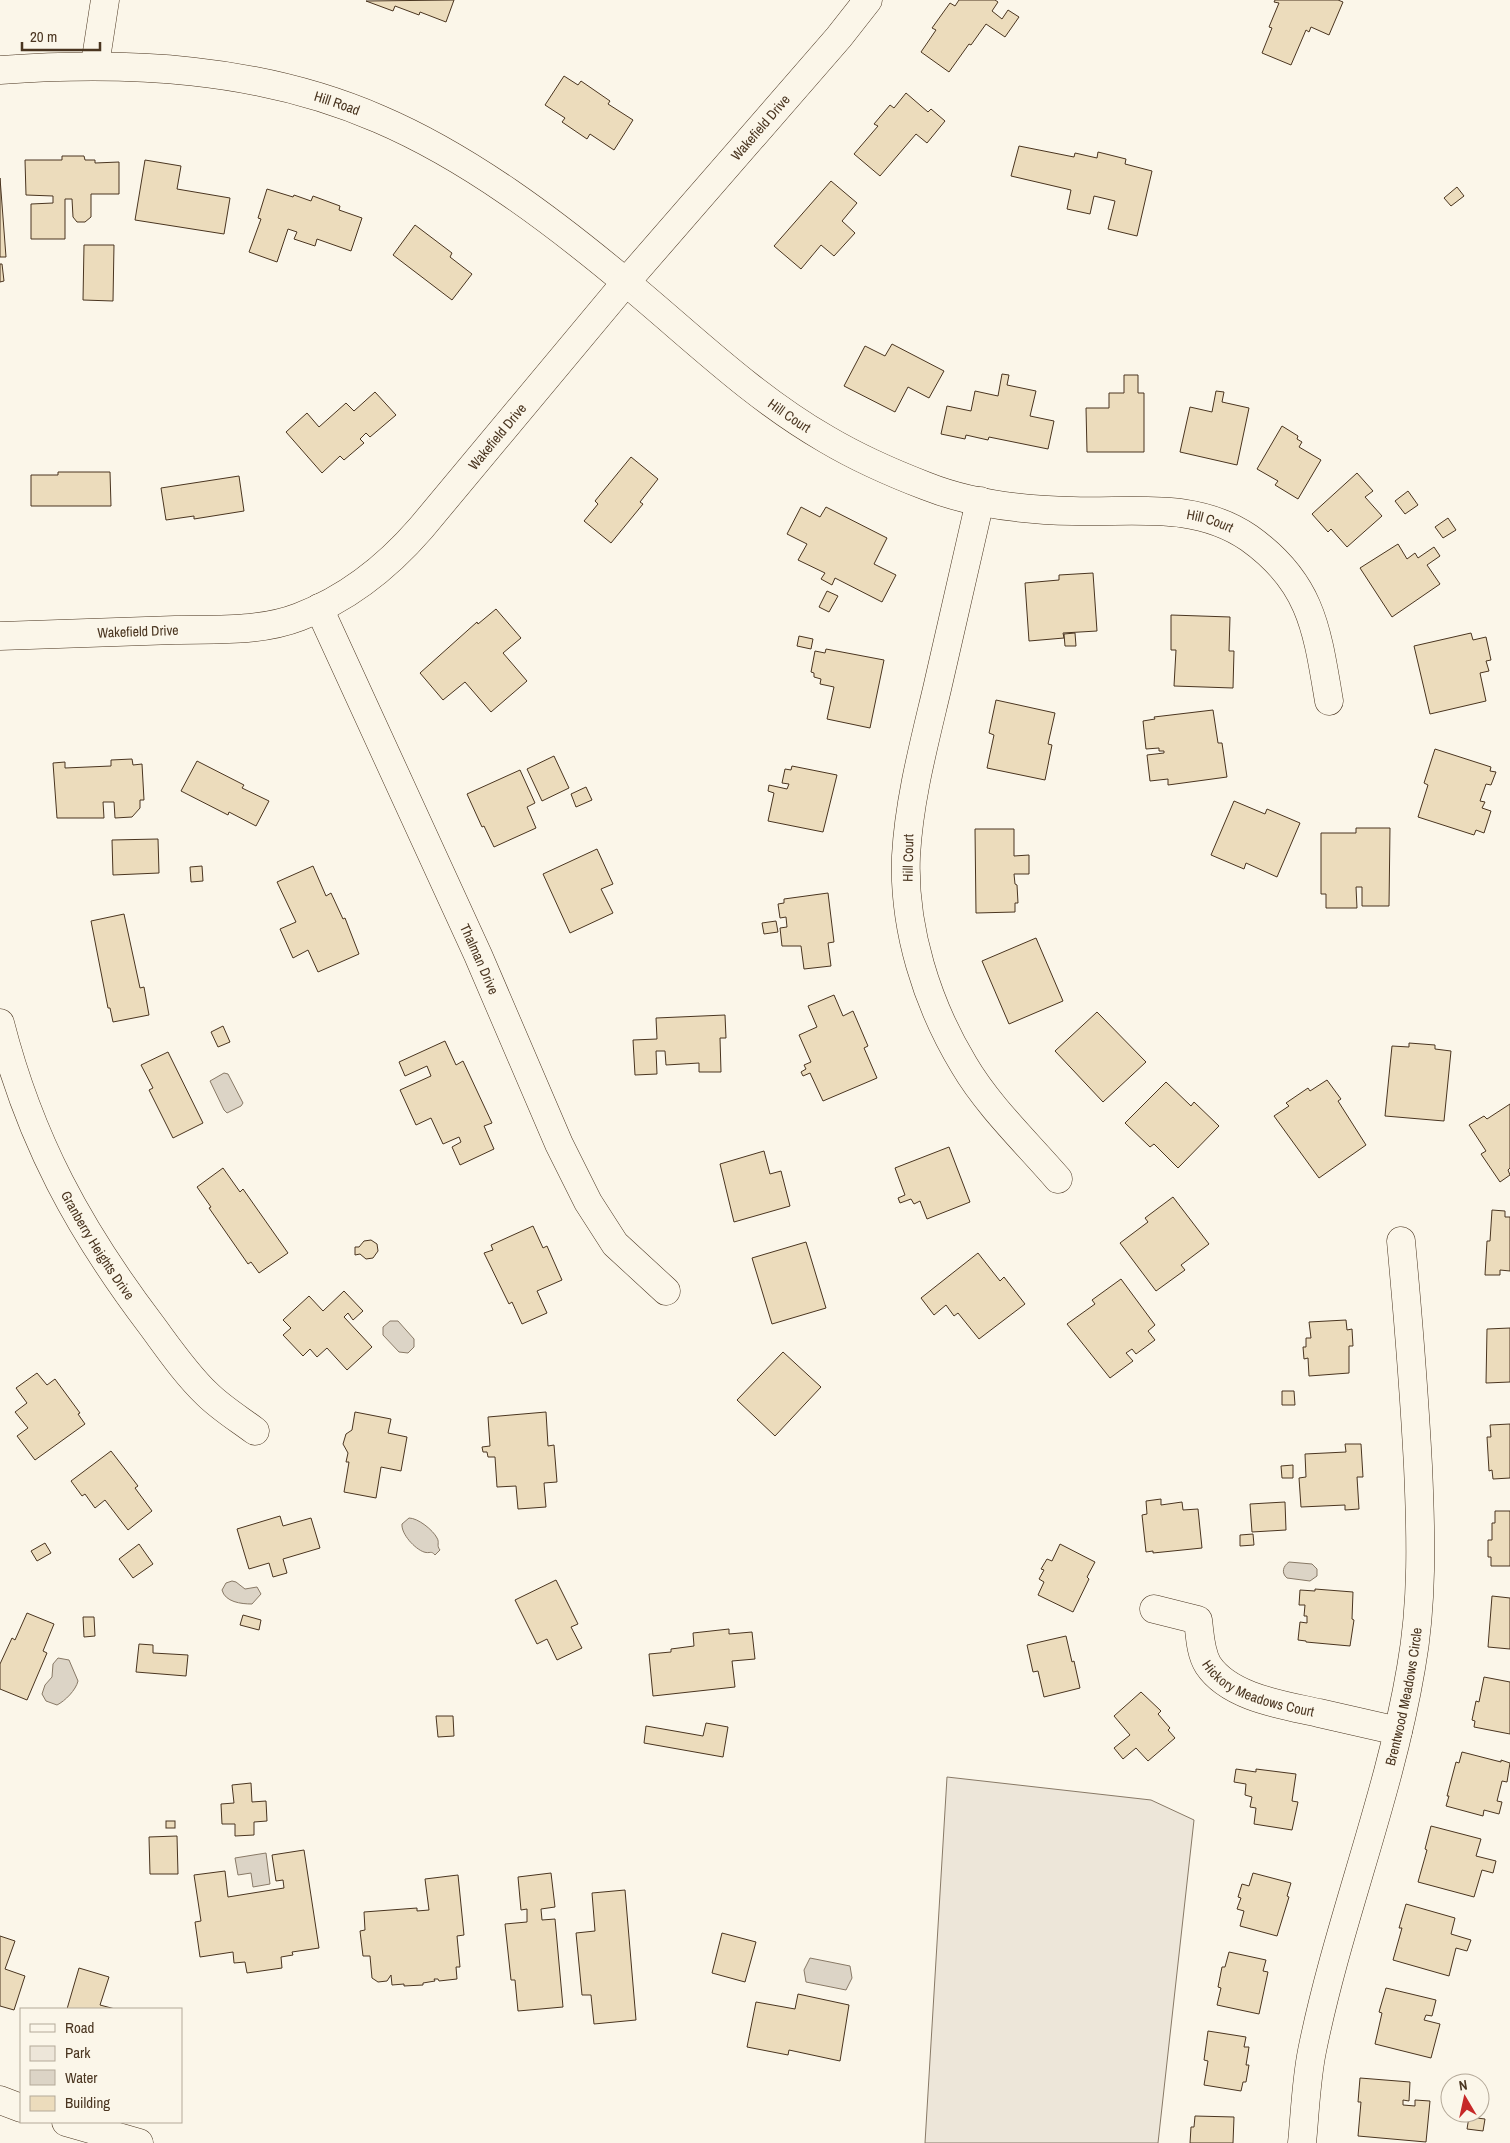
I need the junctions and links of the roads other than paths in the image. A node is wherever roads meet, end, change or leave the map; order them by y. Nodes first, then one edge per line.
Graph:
1 (105, 0) edge
2 (868, 0) edge
3 (94, 65) junction
4 (0, 70) edge
5 (626, 282) junction
6 (980, 501) junction
7 (319, 608) junction
8 (0, 636) edge
9 (1329, 701) dead end
10 (0, 1022) edge
11 (1058, 1179) dead end
12 (1401, 1240) dead end
13 (666, 1291) dead end
14 (255, 1431) dead end
15 (1154, 1609) dead end
16 (1398, 1730) junction
17 (0, 2100) edge
18 (20, 2108) edge
19 (69, 2123) edge
20 (122, 2141) edge
21 (1302, 2143) edge

1 - 3 street
2 - 5 street, Wakefield Drive
3 - 4 street, Hill Road
3 - 5 street, Hill Road
5 - 6 street, Hill Court
5 - 7 street, Wakefield Drive
6 - 9 street, Hill Court
6 - 11 street, Hill Court
7 - 8 street, Wakefield Drive
7 - 13 street, Thalman Drive
10 - 14 street, Granberry Heights Drive
12 - 16 street, Brentwood Meadows Circle
15 - 16 street, Hickory Meadows Court
16 - 21 street, Brentwood Meadows Circle
17 - 18 street
19 - 20 street

